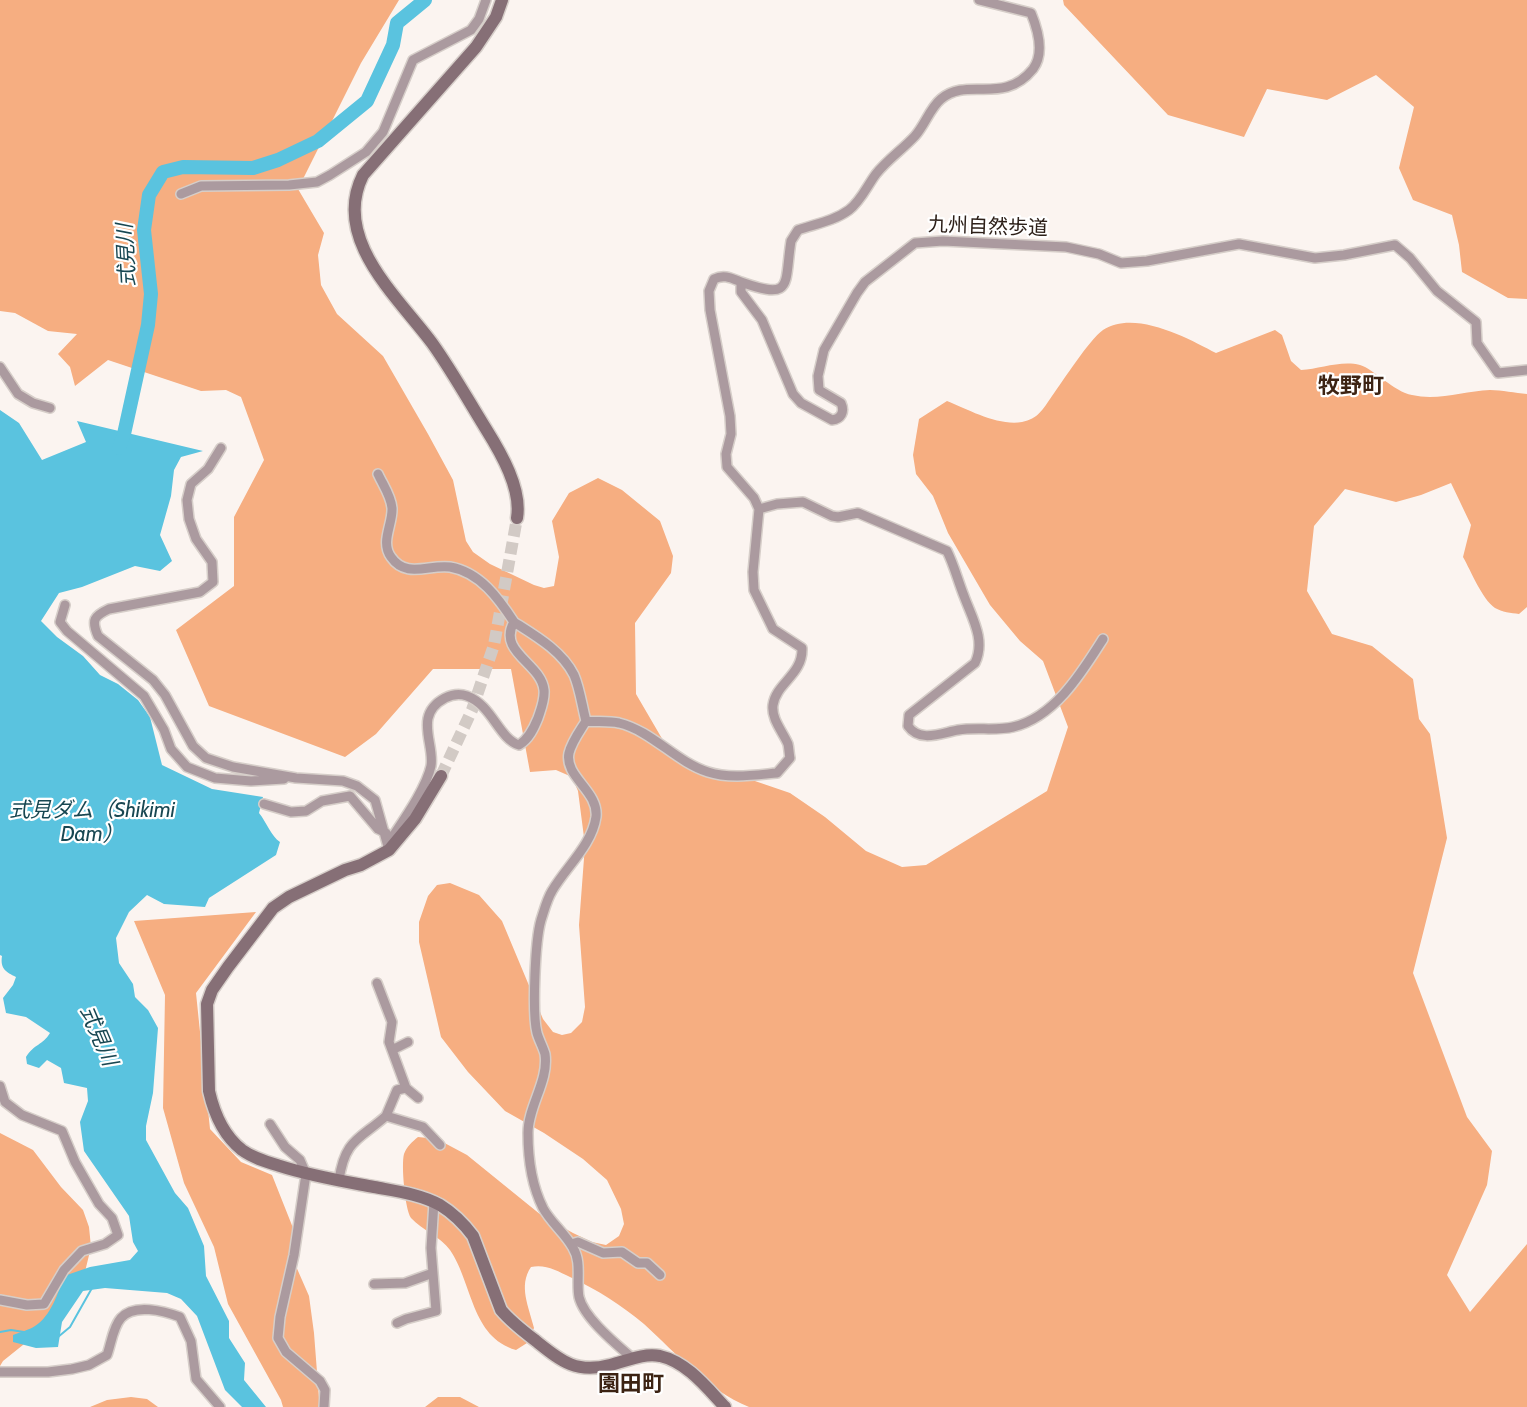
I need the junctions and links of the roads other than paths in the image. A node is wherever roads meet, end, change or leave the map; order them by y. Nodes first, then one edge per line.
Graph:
1 (486, 0) edge
2 (502, 0) edge
3 (979, 0) edge
4 (181, 194) dead end
5 (741, 282) junction
6 (0, 368) edge
7 (1527, 370) edge
8 (50, 408) dead end
9 (221, 448) dead end
10 (378, 474) dead end
11 (759, 509) junction
12 (517, 518) tunnel mouth
13 (65, 605) dead end
14 (514, 622) junction
15 (1103, 639) dead end
16 (586, 721) junction
17 (441, 776) tunnel mouth
18 (291, 777) junction
19 (264, 804) dead end
20 (388, 842) junction
21 (377, 983) dead end
22 (408, 1042) dead end
23 (392, 1050) junction
24 (0, 1086) edge
25 (406, 1088) junction
26 (418, 1098) dead end
27 (386, 1116) junction
28 (270, 1124) dead end
29 (440, 1145) dead end
30 (306, 1174) junction
31 (339, 1180) junction
32 (434, 1202) junction
33 (571, 1244) junction
34 (433, 1273) junction
35 (660, 1275) dead end
36 (374, 1284) dead end
37 (0, 1300) edge
38 (397, 1323) dead end
39 (632, 1358) junction
40 (0, 1372) edge
41 (220, 1407) edge
42 (324, 1407) edge
43 (725, 1407) edge

1 - 4 street
2 - 12 street
3 - 5 street
5 - 7 street, 九州自然歩道
5 - 11 street
6 - 8 street
9 - 18 street
10 - 14 street
11 - 15 street
11 - 16 street
13 - 18 street
14 - 16 street
14 - 20 street
16 - 33 street
17 - 20 street
18 - 20 street
19 - 20 street
20 - 30 street
21 - 23 street
22 - 23 street
23 - 25 street
24 - 37 street
25 - 26 street
25 - 27 street
27 - 29 street
27 - 31 street
28 - 30 street
30 - 31 street
30 - 42 street
31 - 32 street
32 - 34 street
32 - 39 street
33 - 35 street
33 - 39 street
34 - 36 street
34 - 38 street
39 - 43 street
40 - 41 street

